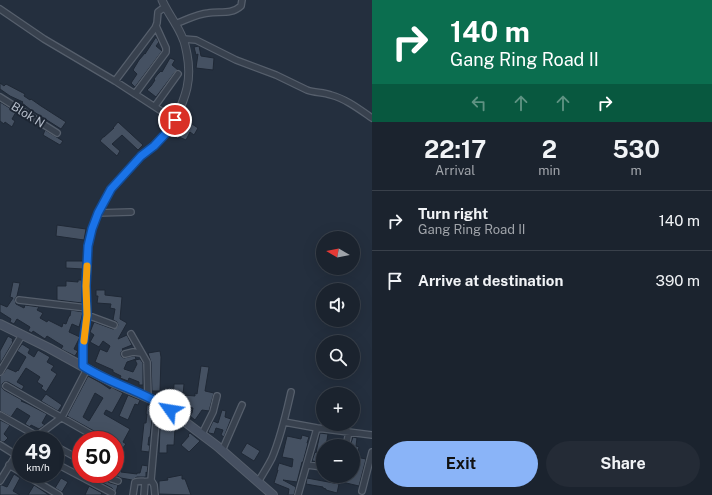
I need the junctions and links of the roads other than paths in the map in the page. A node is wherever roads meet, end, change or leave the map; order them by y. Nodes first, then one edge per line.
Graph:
1 (162, 0) edge
2 (242, 0) edge
3 (0, 9) edge
4 (166, 9) junction
5 (175, 24) junction
6 (156, 26) junction
7 (184, 39) junction
8 (178, 74) dead end
9 (115, 81) junction
10 (135, 94) junction
11 (0, 97) edge
12 (155, 106) junction
13 (372, 118) edge
14 (175, 120) junction
15 (56, 133) dead end
16 (131, 212) dead end
17 (98, 213) junction
18 (19, 300) dead end
19 (87, 308) junction
20 (87, 315) junction
21 (0, 324) edge
22 (114, 325) dead end
23 (22, 334) junction
24 (131, 334) dead end
25 (141, 353) junction
26 (125, 354) dead end
27 (85, 368) junction
28 (0, 372) edge
29 (6, 386) dead end
30 (291, 392) dead end
31 (217, 396) dead end
32 (148, 397) junction
33 (160, 403) junction
34 (242, 405) dead end
35 (0, 415) edge
36 (62, 417) junction
37 (284, 422) junction
38 (316, 428) edge
39 (28, 431) edge
40 (44, 431) edge
41 (86, 431) edge
42 (316, 431) edge
43 (341, 431) edge
44 (349, 432) junction
45 (202, 434) junction
46 (372, 435) edge
47 (348, 439) edge
48 (0, 445) edge
49 (222, 451) junction
50 (12, 452) edge
51 (372, 452) edge
52 (12, 461) edge
53 (307, 465) junction
54 (9, 466) junction
55 (316, 466) edge
56 (12, 468) edge
57 (64, 468) edge
58 (151, 480) junction
59 (0, 481) edge
60 (145, 482) junction
61 (258, 482) junction
62 (39, 483) edge
63 (362, 491) dead end
64 (112, 494) dead end
65 (59, 495) edge
66 (133, 495) edge
67 (144, 495) edge
68 (155, 495) edge
69 (273, 495) edge
70 (298, 495) edge

1 - 4 street
2 - 5 street
3 - 9 street
4 - 5 street
4 - 6 street
5 - 7 street
6 - 9 street
6 - 10 street
7 - 13 street
7 - 14 street
8 - 12 street
9 - 10 street
10 - 12 street
11 - 15 street, Blok N
12 - 14 street
14 - 17 street
16 - 17 street
17 - 19 street
18 - 19 street
19 - 20 street
20 - 22 street
20 - 27 street
21 - 23 main road
23 - 27 main road
23 - 28 street
24 - 25 street
25 - 26 street
25 - 32 street
27 - 32 main road
27 - 36 street
29 - 36 street
30 - 37 street
31 - 45 street
32 - 33 main road
33 - 45 main road
33 - 58 street
34 - 49 street
35 - 39 street
36 - 40 street
36 - 41 street
37 - 38 street
37 - 61 street
42 - 53 street
43 - 44 street
44 - 46 street
44 - 47 street
45 - 49 main road
48 - 50 street
49 - 61 main road
51 - 63 street
52 - 54 street
53 - 55 street
53 - 70 street
54 - 56 street
54 - 59 street
57 - 64 street
58 - 60 street
58 - 68 street
60 - 66 street
60 - 67 street
61 - 69 main road
62 - 65 street

